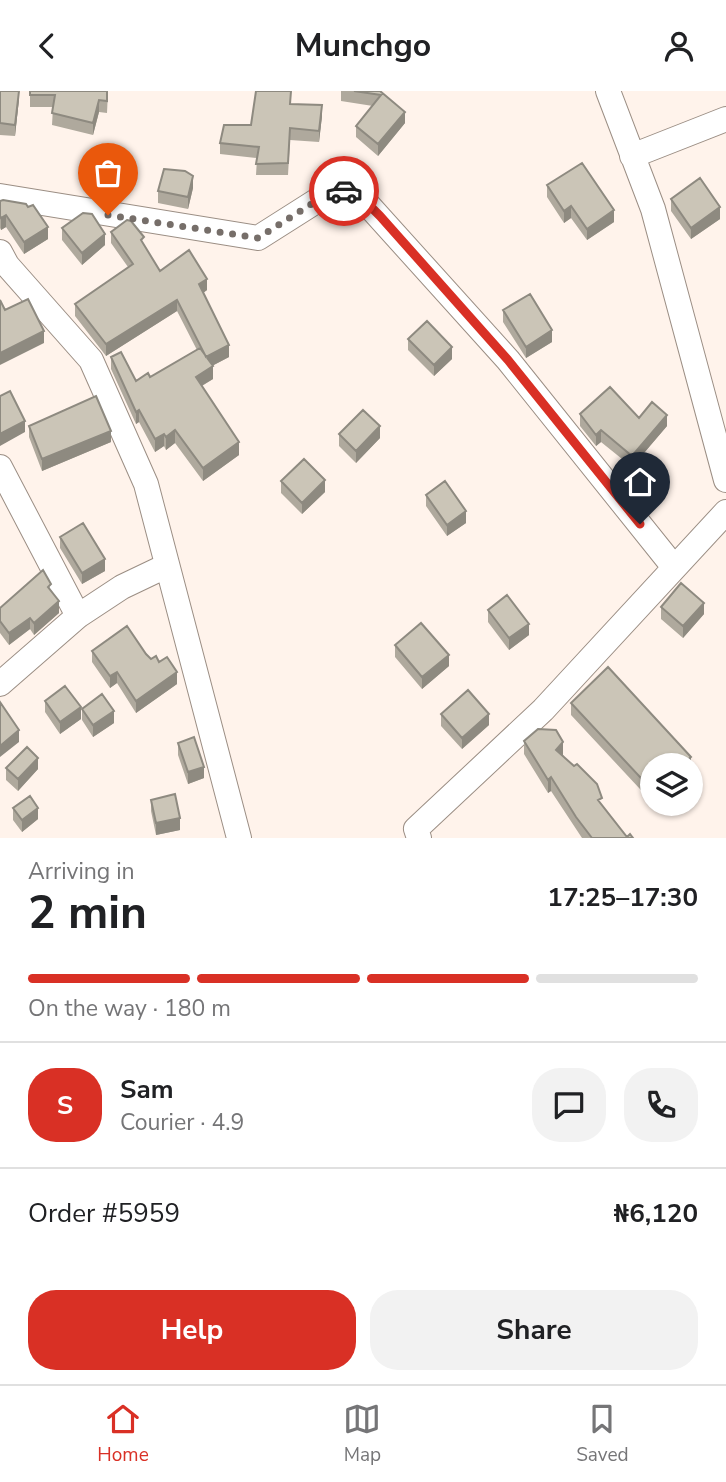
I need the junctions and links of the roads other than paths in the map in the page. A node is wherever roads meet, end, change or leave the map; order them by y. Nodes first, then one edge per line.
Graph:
1 (608, 91) edge
2 (726, 119) edge
3 (632, 156) junction
4 (0, 196) edge
5 (0, 252) edge
6 (0, 467) edge
7 (726, 480) edge
8 (726, 512) edge
9 (166, 566) junction
10 (673, 566) junction
11 (78, 616) junction
12 (1, 680) edge
13 (239, 838) edge
14 (419, 838) edge

1 - 3 street
2 - 3 street
3 - 7 street
4 - 10 street
5 - 9 street
6 - 11 street
8 - 10 street
9 - 11 street
9 - 13 street
10 - 14 street
11 - 12 street

